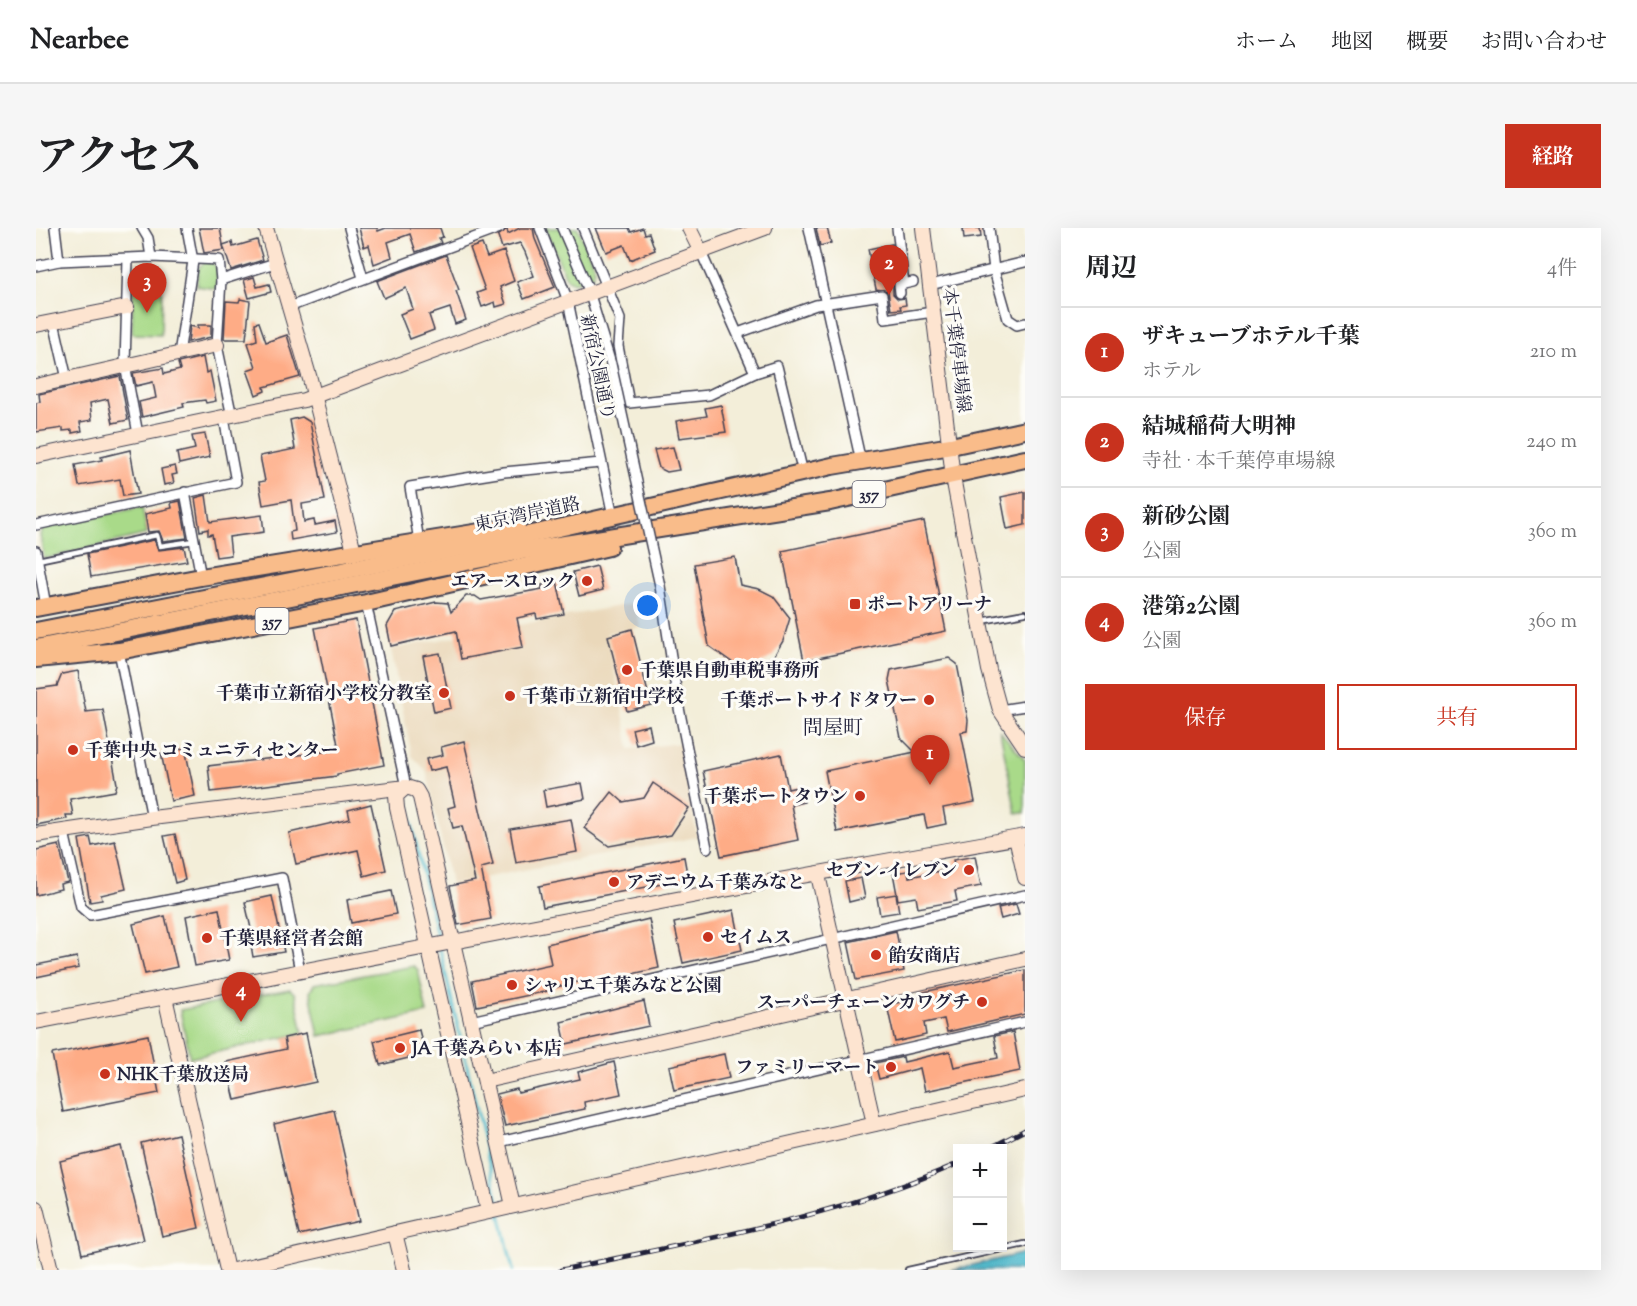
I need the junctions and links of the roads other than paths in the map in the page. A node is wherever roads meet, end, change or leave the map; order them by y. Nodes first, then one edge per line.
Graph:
1 (55, 228) edge
2 (142, 228) edge
3 (187, 228) edge
4 (266, 228) edge
5 (350, 228) edge
6 (500, 228) edge
7 (540, 228) edge
8 (562, 228) edge
9 (583, 228) edge
10 (690, 228) edge
11 (765, 228) edge
12 (809, 228) edge
13 (897, 228) edge
14 (923, 228) edge
15 (989, 228) edge
16 (700, 250) junction
17 (151, 257) junction
18 (128, 259) junction
19 (59, 261) junction
20 (193, 261) junction
21 (1025, 262) edge
22 (275, 263) junction
23 (36, 266) edge
24 (994, 270) junction
25 (363, 278) junction
26 (221, 280) junction
27 (930, 285) junction
28 (587, 286) dead end
29 (608, 286) junction
30 (906, 286) dead end
31 (591, 298) dead end
32 (568, 301) junction
33 (826, 304) junction
34 (127, 307) junction
35 (289, 307) junction
36 (933, 312) junction
37 (54, 322) junction
38 (1025, 323) edge
39 (36, 325) edge
40 (738, 333) junction
41 (217, 345) junction
42 (179, 354) junction
43 (125, 365) junction
44 (755, 373) junction
45 (67, 380) junction
46 (36, 386) edge
47 (314, 396) junction
48 (228, 417) junction
49 (1025, 430) edge
50 (138, 434) junction
51 (951, 446) junction
52 (36, 456) edge
53 (1025, 459) edge
54 (861, 462) junction
55 (601, 463) junction
56 (803, 473) junction
57 (953, 477) junction
58 (185, 492) junction
59 (613, 516) junction
60 (712, 522) junction
61 (571, 524) junction
62 (36, 525) edge
63 (195, 541) junction
64 (419, 541) junction
65 (354, 551) junction
66 (36, 557) edge
67 (201, 577) junction
68 (366, 603) junction
69 (41, 607) edge
70 (1025, 613) edge
71 (982, 621) junction
72 (36, 631) edge
73 (36, 648) edge
74 (120, 651) junction
75 (36, 659) edge
76 (1025, 706) edge
77 (1000, 710) junction
78 (1025, 747) edge
79 (406, 787) junction
80 (152, 818) junction
81 (64, 832) junction
82 (36, 835) edge
83 (1021, 837) edge
84 (707, 848) dead end
85 (818, 875) junction
86 (1025, 878) edge
87 (1025, 895) edge
88 (832, 937) junction
89 (453, 942) junction
90 (429, 946) junction
91 (1025, 959) edge
92 (300, 971) junction
93 (165, 997) junction
94 (846, 999) junction
95 (471, 1021) junction
96 (36, 1022) edge
97 (1025, 1022) edge
98 (860, 1058) junction
99 (485, 1081) junction
100 (1025, 1090) edge
101 (874, 1124) junction
102 (499, 1142) junction
103 (36, 1208) edge
104 (500, 1208) junction
105 (395, 1233) junction
106 (1025, 1244) edge
107 (51, 1270) edge
108 (227, 1270) edge
109 (233, 1270) edge
110 (404, 1270) edge
111 (908, 1270) edge

1 - 19 street
2 - 17 street
3 - 20 street
4 - 22 street
5 - 25 street
6 - 25 street
7 - 32 street, 新宿公園通り
8 - 28 street
9 - 29 street
10 - 16 street
11 - 16 street
12 - 33 street
13 - 30 street
14 - 27 street, 本千葉停車場線
15 - 24 street
16 - 29 street
16 - 40 street
17 - 18 street
17 - 20 street
18 - 19 street
18 - 34 street
19 - 23 street
20 - 26 street
20 - 42 street
21 - 24 street
22 - 26 street
22 - 35 street
24 - 27 street
24 - 38 street
25 - 35 street
26 - 41 street
27 - 36 street, 本千葉停車場線
29 - 32 street
29 - 44 street
31 - 84 street, bridge
32 - 47 street
32 - 55 street, 新宿公園通り
33 - 36 street
33 - 40 street
33 - 54 street
34 - 37 street
34 - 43 street
35 - 47 street
36 - 51 street, 本千葉停車場線
37 - 39 street
37 - 45 street
40 - 44 street
41 - 42 street
41 - 48 street
42 - 43 street
43 - 45 street
43 - 50 street
44 - 56 street
45 - 46 street
47 - 48 street
47 - 65 street
48 - 50 street
48 - 58 street
49 - 51 highway, 東京湾岸道路 / 357
50 - 52 street
51 - 54 highway, 東京湾岸道路 / 357
51 - 57 street, 本千葉停車場線
53 - 57 highway, 東京湾岸道路 / 357
54 - 56 highway, 東京湾岸道路 / 357
55 - 59 street, 新宿公園通り
55 - 64 street
56 - 59 highway, 東京湾岸道路 / 357
57 - 60 highway, 東京湾岸道路 / 357
57 - 71 street, 本千葉停車場線
58 - 62 street
58 - 63 street
59 - 61 highway, 東京湾岸道路 / 357
60 - 68 highway, 357
60 - 73 highway, 東京湾岸道路 / 357
61 - 64 highway, 357
61 - 72 highway, 東京湾岸道路 / 357
63 - 66 lane
63 - 67 street
64 - 65 highway, 357
65 - 67 highway, 357
66 - 69 street
67 - 69 highway, 357
68 - 74 highway, 357
68 - 79 street
70 - 71 lane
71 - 77 street, 本千葉停車場線
74 - 75 highway, 357
74 - 80 street
76 - 77 street
77 - 78 street, 本千葉停車場線
79 - 80 street
79 - 89 street
79 - 90 street
80 - 81 street
81 - 82 street
81 - 92 street
83 - 85 street
83 - 86 street
85 - 88 street
85 - 89 street
87 - 88 street
88 - 94 street
88 - 95 street
89 - 90 street
89 - 95 street
90 - 92 street
90 - 104 street
91 - 94 street
92 - 93 street
93 - 96 street
93 - 108 street
94 - 98 street
94 - 99 street
95 - 99 street
97 - 98 street
98 - 101 street
98 - 102 street
99 - 102 street
100 - 101 street
101 - 104 street
102 - 104 street
103 - 107 street
104 - 105 street
105 - 109 street
105 - 110 street
106 - 111 lane

